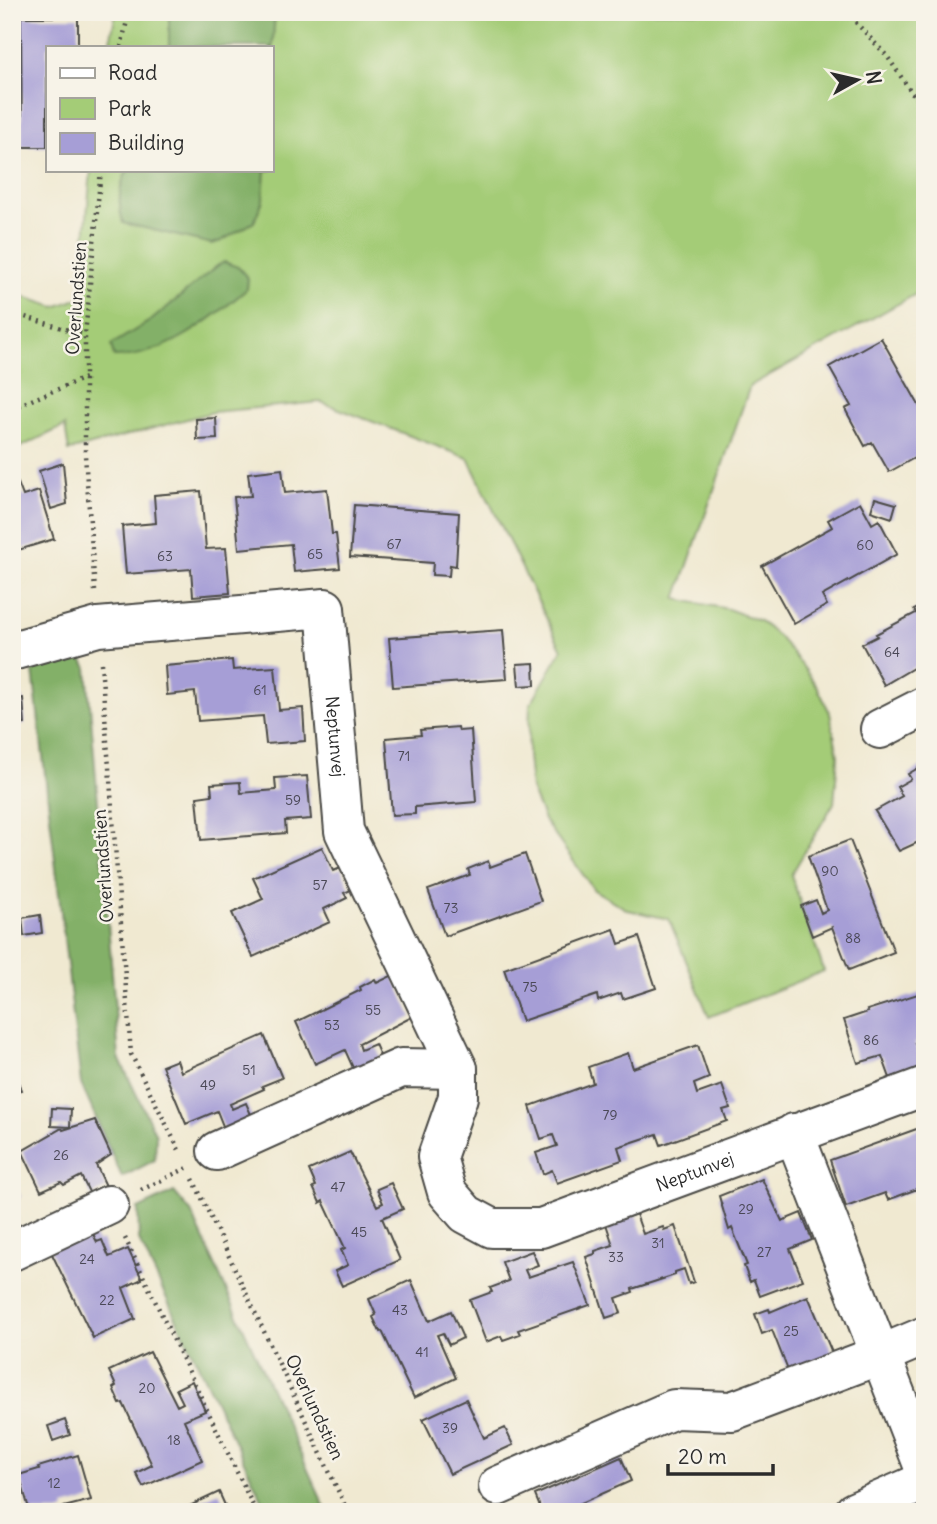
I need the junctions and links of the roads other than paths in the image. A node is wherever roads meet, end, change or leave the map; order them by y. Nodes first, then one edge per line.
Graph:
1 (12, 650) edge
2 (925, 706) edge
3 (880, 729) dead end
4 (458, 1069) junction
5 (925, 1086) edge
6 (794, 1133) junction
7 (202, 1159) road end
8 (109, 1205) road end
9 (12, 1251) edge
10 (925, 1336) edge
11 (880, 1356) junction
12 (925, 1469) edge
13 (925, 1481) edge
14 (498, 1486) dead end
15 (854, 1512) edge

1 - 4 street, Neptunvej
2 - 3 street
4 - 6 street, Neptunvej
4 - 7 street
5 - 6 street, Neptunvej
6 - 11 street
8 - 9 street
10 - 11 street
11 - 12 street
11 - 14 street
13 - 15 street

